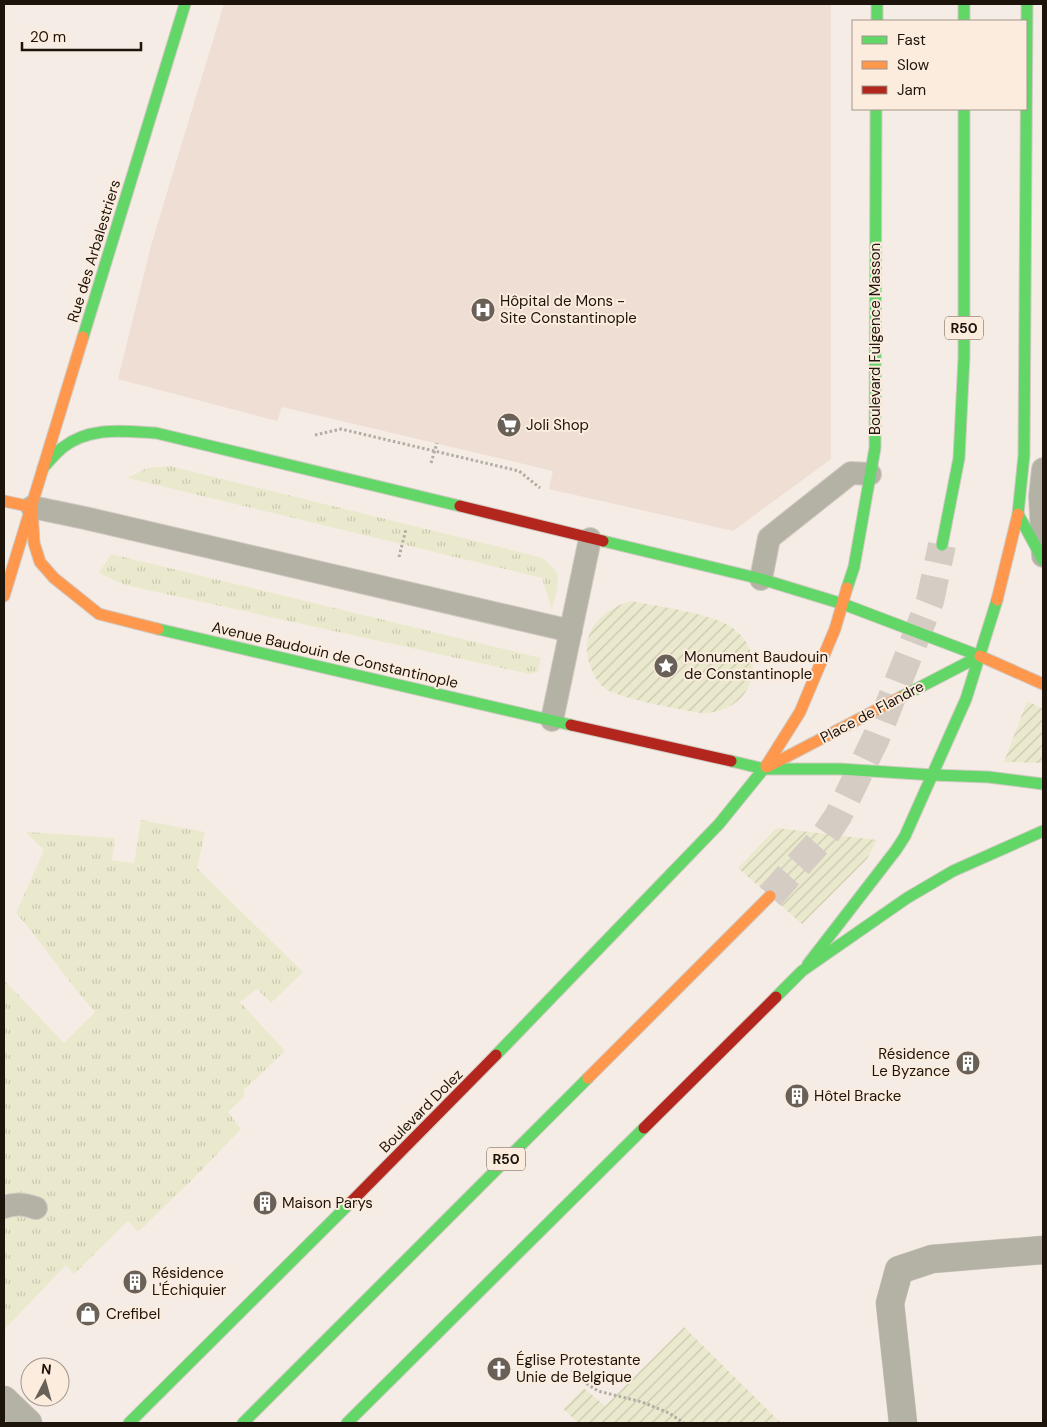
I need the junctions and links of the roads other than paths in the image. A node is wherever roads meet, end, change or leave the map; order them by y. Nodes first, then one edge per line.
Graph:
1 (185, 4) edge
2 (877, 4) edge
3 (964, 4) edge
4 (1027, 4) edge
5 (876, 20) edge
6 (964, 20) edge
7 (1027, 20) edge
8 (876, 110) edge
9 (964, 110) edge
10 (1026, 110) edge
11 (1043, 460) edge
12 (43, 468) junction
13 (1043, 470) edge
14 (870, 474) junction
15 (4, 501) edge
16 (1019, 504) junction
17 (32, 507) junction
18 (590, 539) junction
19 (942, 546) tunnel mouth
20 (1043, 558) edge
21 (854, 567) joint
22 (761, 579) junction
23 (4, 596) edge
24 (843, 604) junction
25 (570, 631) junction
26 (980, 656) junction
27 (1043, 684) edge
28 (552, 720) junction
29 (696, 753) joint
30 (764, 769) junction
31 (933, 775) junction
32 (1043, 784) edge
33 (727, 814) joint
34 (1043, 831) edge
35 (770, 896) tunnel mouth
36 (802, 971) junction
37 (4, 1207) edge
38 (36, 1208) dead end
39 (1043, 1250) edge
40 (4, 1400) edge
41 (28, 1423) edge
42 (129, 1423) edge
43 (243, 1423) edge
44 (347, 1423) edge
45 (903, 1423) edge

1 - 12 main road, Rue des Arbalestriers
2 - 5 main road
3 - 6 main road
4 - 7 main road
8 - 14 main road, Boulevard Fulgence Masson
9 - 19 main road, R50
10 - 16 main road
11 - 16 lane
12 - 17 main road, Rue des Arbalestriers
12 - 18 main road
13 - 20 lane
14 - 21 main road, Boulevard Fulgence Masson
14 - 22 lane
15 - 17 main road
16 - 20 main road
16 - 26 main road
17 - 23 main road, Rue des Arbalestriers
17 - 25 lane
17 - 28 main road, Avenue Baudouin de Constantinople
18 - 22 main road
18 - 25 lane
21 - 24 main road, Place de Flandre
22 - 24 main road
24 - 26 main road
24 - 30 main road, Place de Flandre
25 - 28 lane
26 - 27 main road
26 - 30 main road, Place de Flandre
26 - 31 main road
28 - 29 main road, Avenue Baudouin de Constantinople
29 - 30 main road, Place de Flandre
30 - 31 main road, Place de Flandre
30 - 33 main road, Place de Flandre
31 - 32 main road, Place de Flandre
31 - 36 main road
33 - 42 main road, Boulevard Dolez
34 - 36 main road
35 - 43 main road, R50
36 - 44 main road
37 - 38 lane
39 - 45 street
40 - 41 street

